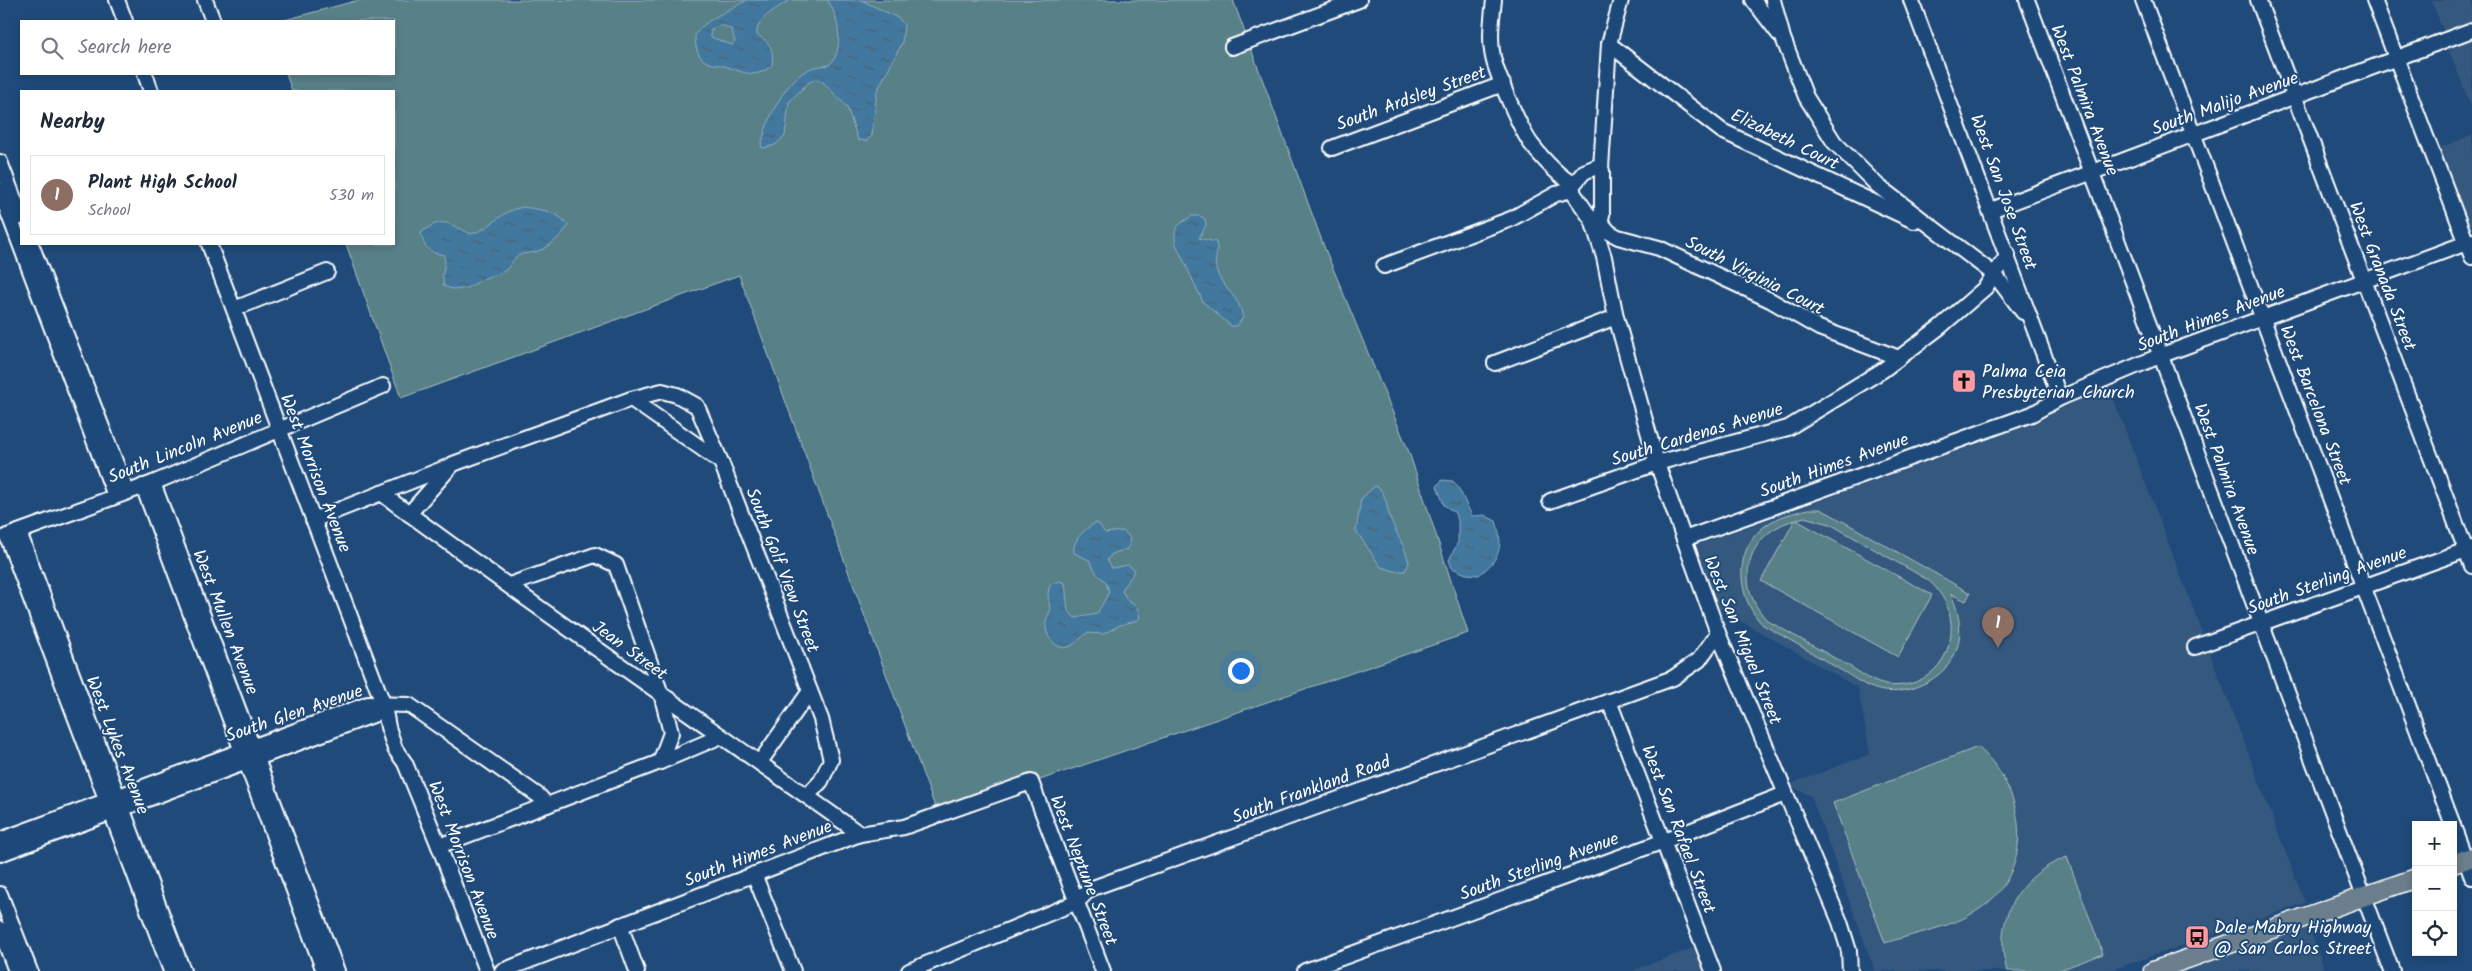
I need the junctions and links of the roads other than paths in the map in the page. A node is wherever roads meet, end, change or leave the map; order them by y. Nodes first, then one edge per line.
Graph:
1 (117, 0) edge
2 (205, 0) edge
3 (1359, 0) edge
4 (1494, 0) edge
5 (1621, 0) edge
6 (1753, 0) edge
7 (1773, 0) edge
8 (1911, 0) edge
9 (2027, 0) edge
10 (2143, 0) edge
11 (2258, 0) edge
12 (2374, 0) edge
13 (125, 20) edge
14 (213, 20) edge
15 (2472, 30) edge
16 (1783, 38) junction
17 (1609, 44) junction
18 (1232, 47) dead end
19 (2396, 59) junction
20 (145, 75) edge
21 (1503, 84) junction
22 (151, 90) edge
23 (2295, 97) junction
24 (2194, 134) junction
25 (1332, 148) dead end
26 (0, 162) edge
27 (1601, 168) junction
28 (2092, 172) junction
29 (1573, 187) junction
30 (1880, 188) junction
31 (0, 191) edge
32 (1878, 203) junction
33 (1991, 210) junction
34 (20, 215) edge
35 (1595, 220) junction
36 (1942, 235) junction
37 (20, 241) edge
38 (2469, 242) edge
39 (22, 245) edge
40 (31, 245) edge
41 (209, 245) edge
42 (2008, 256) junction
43 (2472, 257) edge
44 (1384, 266) dead end
45 (327, 272) dead end
46 (1995, 275) junction
47 (2365, 280) junction
48 (234, 310) junction
49 (1616, 317) junction
50 (2264, 318) junction
51 (2031, 323) junction
52 (2162, 355) junction
53 (1899, 358) junction
54 (1496, 363) dead end
55 (383, 386) dead end
56 (630, 398) junction
57 (2060, 398) junction
58 (279, 428) junction
59 (721, 462) junction
60 (1657, 463) junction
61 (452, 464) junction
62 (148, 484) junction
63 (381, 493) junction
64 (121, 494) junction
65 (1550, 501) dead end
66 (409, 514) junction
67 (313, 520) junction
68 (9, 536) edge
69 (1684, 539) junction
70 (2469, 549) edge
71 (2472, 566) edge
72 (509, 585) junction
73 (2365, 588) junction
74 (2261, 624) junction
75 (1718, 634) junction
76 (2195, 647) dead end
77 (810, 691) junction
78 (662, 697) junction
79 (1609, 701) junction
80 (385, 710) junction
81 (720, 736) junction
82 (249, 754) junction
83 (660, 762) junction
84 (760, 762) junction
85 (1031, 782) joint
86 (1786, 794) junction
87 (807, 796) junction
88 (114, 804) junction
89 (547, 805) junction
90 (2451, 821) edge
91 (860, 834) junction
92 (2457, 838) edge
93 (0, 840) edge
94 (1664, 841) junction
95 (440, 846) junction
96 (0, 854) edge
97 (2464, 860) edge
98 (754, 874) junction
99 (2472, 876) edge
100 (2412, 879) edge
101 (0, 894) edge
102 (2364, 897) junction
103 (1077, 902) junction
104 (620, 925) junction
105 (0, 929) edge
106 (2177, 967) edge
107 (16, 971) edge
108 (30, 971) edge
109 (172, 971) edge
110 (183, 971) edge
111 (324, 971) edge
112 (337, 971) edge
113 (487, 971) edge
114 (502, 971) edge
115 (637, 971) edge
116 (793, 971) edge
117 (909, 971) edge
118 (1103, 971) edge
119 (1305, 971) edge
120 (1713, 971) edge
121 (1850, 971) edge
122 (2153, 971) edge
123 (2392, 971) edge

1 - 13 street
2 - 14 street
3 - 18 street
4 - 21 street
5 - 17 street
6 - 16 street
7 - 16 street
8 - 33 street, West San Jose Street
9 - 28 street, West Palmira Avenue
10 - 24 street, West Barcelona Street
11 - 23 street, West Granada Street
12 - 19 street
15 - 19 street, South Malijo Avenue
16 - 30 street
17 - 27 street
17 - 32 street, Elizabeth Court
19 - 23 street, South Malijo Avenue
19 - 38 street
20 - 22 street
21 - 25 street, South Ardsley Street
21 - 29 street
23 - 24 street, South Malijo Avenue
23 - 47 street, West Granada Street
24 - 28 street, South Malijo Avenue
24 - 50 street, West Barcelona Street
26 - 34 street
27 - 29 street
27 - 35 street
28 - 33 street, South Malijo Avenue
28 - 52 street, West Palmira Avenue
29 - 35 street
29 - 44 street
30 - 32 street
30 - 36 street
31 - 37 street
32 - 36 street, Elizabeth Court
33 - 42 street, West San Jose Street
35 - 49 street, West San Miguel Street
35 - 53 street, South Virginia Court
36 - 46 street
38 - 43 street
38 - 47 street, South Himes Avenue
39 - 64 street
40 - 64 street
41 - 48 street, West Morrison Avenue
42 - 46 street, South Cardenas Avenue
42 - 51 street, West San Jose Street
45 - 48 street
46 - 51 street
46 - 53 street, South Cardenas Avenue
47 - 50 street, South Himes Avenue
47 - 70 street, West Granada Street
48 - 58 street, West Morrison Avenue
49 - 54 street
49 - 60 street, West San Miguel Street
50 - 52 street, South Himes Avenue
50 - 73 street, West Barcelona Street
51 - 57 street, West San Jose Street
52 - 57 street, South Himes Avenue
52 - 74 street, West Palmira Avenue
53 - 60 street, South Cardenas Avenue
55 - 58 street, South Lincoln Avenue
56 - 59 street
56 - 59 street, South Golf View Street
56 - 61 street, South Golf View Street
57 - 69 street, South Himes Avenue
58 - 62 street, South Lincoln Avenue
58 - 67 street, West Morrison Avenue
59 - 77 street, South Golf View Street
60 - 65 street, South Cardenas Avenue
60 - 69 street, West San Miguel Street
61 - 63 street, South Golf View Street
61 - 66 street, South Golf View Street
62 - 64 street, South Lincoln Avenue
62 - 82 street, West Mullen Avenue
63 - 66 street, Jean Street
63 - 67 street, South Golf View Street
64 - 68 street, South Lincoln Avenue
66 - 72 street, Jean Street
67 - 80 street, West Morrison Avenue
68 - 88 street, West Lykes Avenue
69 - 75 street, West San Miguel Street
70 - 71 street, West Granada Street
70 - 73 street, South Sterling Avenue
72 - 78 street, Jean Street
72 - 78 street
73 - 74 street, South Sterling Avenue
73 - 90 street, West Barcelona Street
74 - 76 street, South Sterling Avenue
74 - 102 street, West Palmira Avenue
75 - 79 street, South Frankland Road
75 - 86 street, West San Miguel Street
77 - 84 street
77 - 87 street, South Golf View Street
78 - 81 street, Jean Street
78 - 83 street
79 - 94 street, West San Rafael Street
79 - 103 street, South Frankland Road
80 - 82 street, South Glen Avenue
80 - 89 street, South Glen Avenue
80 - 95 street, West Morrison Avenue
81 - 83 street
81 - 84 street, Jean Street
82 - 88 street, South Glen Avenue
82 - 111 street, West Mullen Avenue
82 - 112 street, West Mullen Avenue
83 - 89 street
84 - 87 street, Jean Street
85 - 91 street, South Himes Avenue
85 - 103 street, West Neptune Street
86 - 94 street, South Sterling Avenue
86 - 121 street, West San Miguel Street
87 - 91 street, Jean Street
88 - 93 street, South Glen Avenue
88 - 96 street, South Glen Avenue
88 - 109 street, West Lykes Avenue
88 - 110 street, West Lykes Avenue
89 - 95 street
91 - 98 street, South Himes Avenue
92 - 97 street, West Barcelona Street
94 - 119 street, South Sterling Avenue
94 - 120 street, West San Rafael Street
95 - 113 street, West Morrison Avenue
97 - 99 street, West Barcelona Street
98 - 104 street, South Himes Avenue
98 - 116 street
100 - 102 main road
101 - 108 street
102 - 106 main road
102 - 123 street, West Palmira Avenue
103 - 117 street, South Frankland Road
103 - 118 street, West Neptune Street
104 - 114 street, South Himes Avenue
104 - 115 street
105 - 107 street
106 - 122 main road

